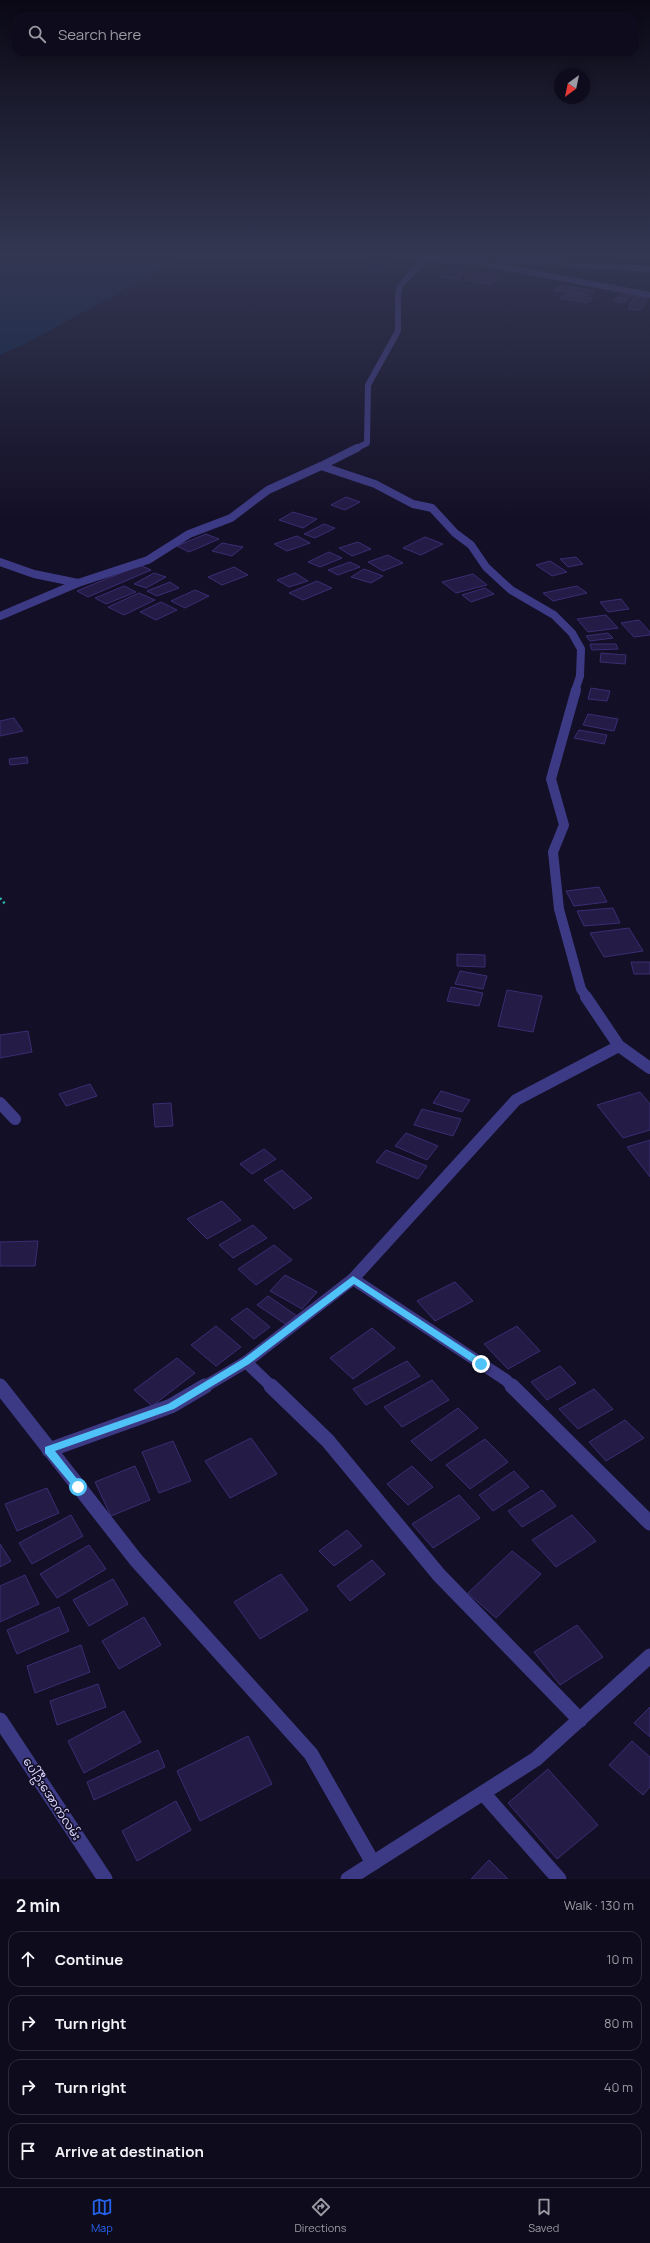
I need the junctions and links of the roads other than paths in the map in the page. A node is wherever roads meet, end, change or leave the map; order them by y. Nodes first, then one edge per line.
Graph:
1 (390, 345) edge
2 (321, 466) junction
3 (0, 562) edge
4 (78, 583) junction
5 (0, 616) edge
6 (619, 1046) junction
7 (650, 1068) edge
8 (0, 1103) edge
9 (15, 1119) dead end
10 (353, 1279) junction
11 (246, 1362) junction
12 (0, 1386) edge
13 (48, 1450) junction
14 (650, 1523) edge
15 (650, 1656) edge
16 (0, 1720) edge
17 (580, 1720) junction
18 (483, 1793) junction
19 (373, 1863) junction
20 (105, 1879) edge
21 (348, 1879) edge
22 (559, 1879) edge

1 - 2 street
2 - 4 street
2 - 6 street
3 - 4 street
4 - 5 street
6 - 7 street
6 - 10 street
8 - 9 street
10 - 11 street
10 - 14 street
11 - 13 street
11 - 17 street
12 - 13 street
13 - 19 street
15 - 17 street
16 - 20 street, ပေါ်ဦးအောက်လမ်း
17 - 18 street
18 - 19 street
18 - 22 street
19 - 21 street

